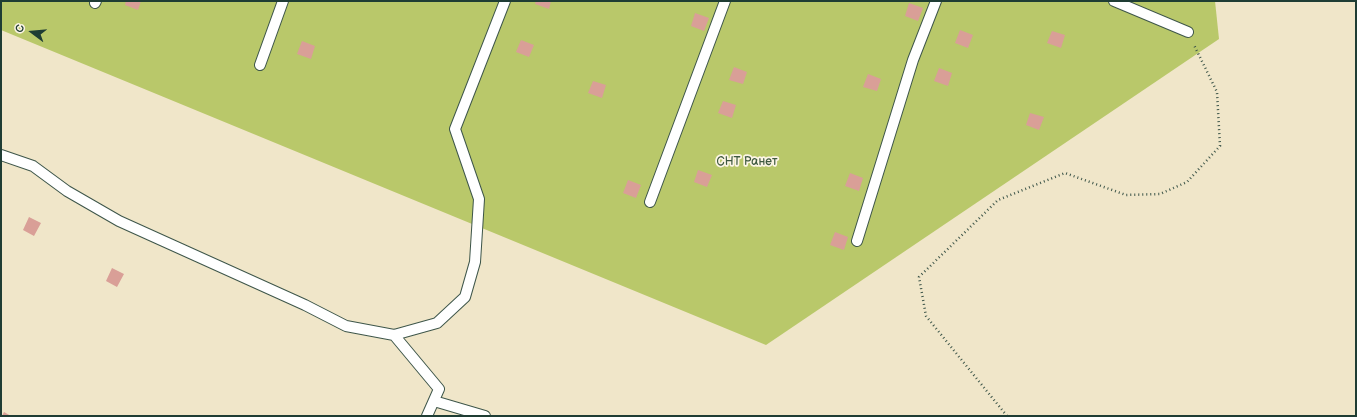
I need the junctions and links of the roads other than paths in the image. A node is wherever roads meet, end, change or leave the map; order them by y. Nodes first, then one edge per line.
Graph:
1 (283, 1) edge
2 (505, 1) edge
3 (725, 1) edge
4 (936, 1) edge
5 (1114, 1) edge
6 (1188, 32) road end
7 (260, 65) dead end
8 (1, 155) edge
9 (650, 202) dead end
10 (857, 242) dead end
11 (394, 335) junction
12 (434, 401) junction
13 (427, 416) edge
14 (485, 416) edge

1 - 7 lane
2 - 11 lane
3 - 9 lane
4 - 10 lane
5 - 6 lane
8 - 11 lane
11 - 12 lane
12 - 13 lane
12 - 14 lane

